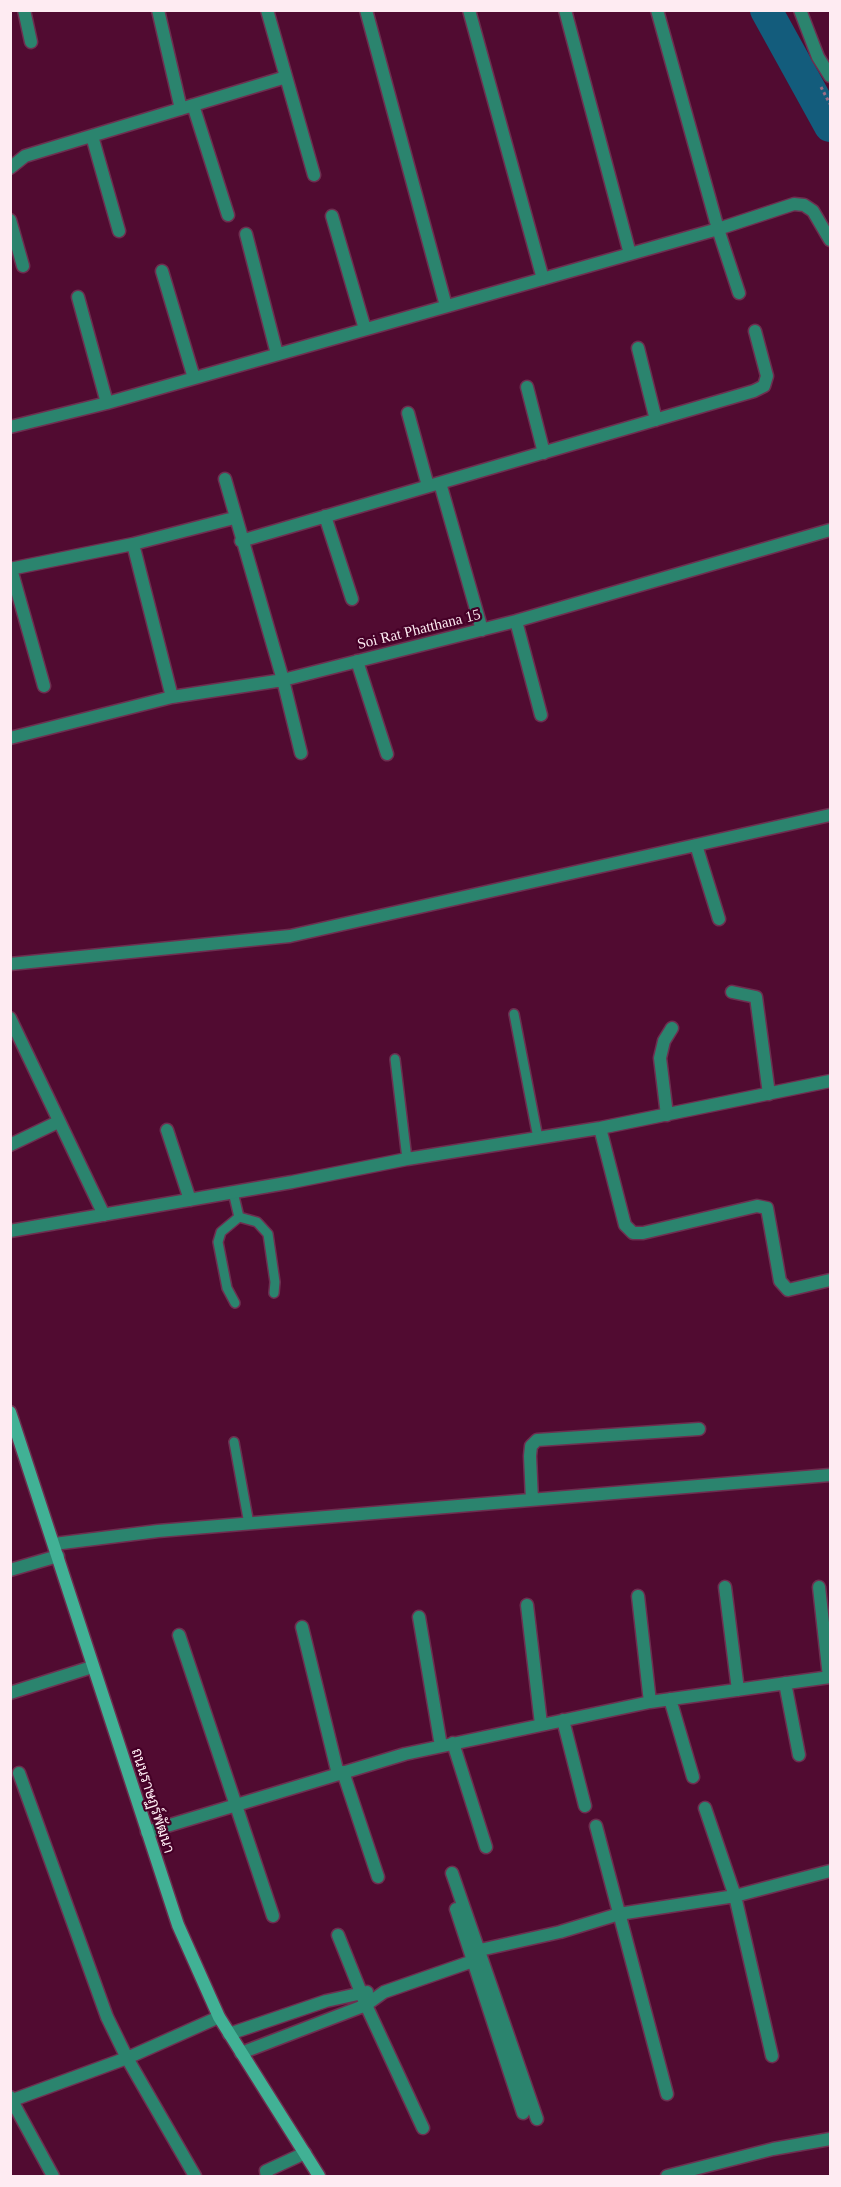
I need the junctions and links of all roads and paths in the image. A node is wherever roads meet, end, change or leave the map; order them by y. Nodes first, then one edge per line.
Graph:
1 (24, 10) edge
2 (158, 10) edge
3 (267, 10) edge
4 (366, 10) edge
5 (469, 10) edge
6 (565, 10) edge
7 (657, 10) edge
8 (800, 10) edge
9 (31, 42) dead end
10 (831, 76) edge
11 (286, 77) junction
12 (187, 107) junction
13 (92, 136) junction
14 (10, 168) edge
15 (314, 175) dead end
16 (228, 215) dead end
17 (332, 216) dead end
18 (10, 220) edge
19 (718, 229) junction
20 (119, 231) dead end
21 (246, 234) dead end
22 (831, 240) edge
23 (630, 254) junction
24 (23, 266) dead end
25 (162, 271) dead end
26 (543, 279) junction
27 (739, 292) dead end
28 (78, 297) dead end
29 (446, 306) junction
30 (365, 329) junction
31 (755, 331) dead end
32 (638, 348) dead end
33 (277, 354) junction
34 (194, 378) junction
35 (526, 387) dead end
36 (107, 403) junction
37 (408, 413) dead end
38 (656, 420) junction
39 (10, 427) edge
40 (544, 453) junction
41 (225, 479) dead end
42 (434, 485) junction
43 (325, 516) junction
44 (234, 518) junction
45 (831, 530) edge
46 (241, 540) junction
47 (133, 544) junction
48 (11, 569) edge
49 (352, 599) dead end
50 (516, 621) junction
51 (482, 630) junction
52 (357, 661) junction
53 (283, 680) junction
54 (44, 686) dead end
55 (172, 697) junction
56 (541, 715) dead end
57 (10, 738) edge
58 (301, 753) dead end
59 (387, 754) dead end
60 (831, 815) edge
61 (696, 845) junction
62 (719, 919) dead end
63 (10, 964) edge
64 (732, 992) dead end
65 (514, 1014) dead end
66 (10, 1018) edge
67 (672, 1028) dead end
68 (395, 1059) dead end
69 (831, 1081) edge
70 (769, 1094) junction
71 (667, 1115) junction
72 (58, 1122) junction
73 (600, 1128) junction
74 (167, 1130) dead end
75 (538, 1138) junction
76 (10, 1145) edge
77 (407, 1159) junction
78 (233, 1192) junction
79 (190, 1200) junction
80 (104, 1215) junction
81 (239, 1217) junction
82 (10, 1232) edge
83 (831, 1280) edge
84 (274, 1293) dead end
85 (235, 1303) dead end
86 (10, 1412) edge
87 (13, 1426) edge
88 (699, 1429) dead end
89 (234, 1442) dead end
90 (831, 1475) edge
91 (532, 1500) junction
92 (249, 1524) junction
93 (56, 1550) junction
94 (10, 1570) edge
95 (725, 1587) dead end
96 (819, 1587) dead end
97 (638, 1596) dead end
98 (527, 1605) dead end
99 (419, 1617) dead end
100 (302, 1627) dead end
101 (179, 1635) dead end
102 (92, 1667) junction
103 (830, 1677) edge
104 (785, 1683) junction
105 (738, 1690) junction
106 (10, 1694) edge
107 (670, 1700) junction
108 (650, 1702) junction
109 (563, 1720) junction
110 (541, 1724) junction
111 (447, 1745) junction
112 (799, 1755) dead end
113 (19, 1773) dead end
114 (340, 1773) junction
115 (693, 1777) dead end
116 (235, 1805) junction
117 (585, 1806) dead end
118 (705, 1808) dead end
119 (596, 1826) dead end
120 (147, 1832) junction
121 (486, 1848) dead end
122 (831, 1871) edge
123 (452, 1873) dead end
124 (378, 1877) dead end
125 (735, 1896) junction
126 (456, 1909) dead end
127 (619, 1914) junction
128 (273, 1916) dead end
129 (338, 1935) dead end
130 (476, 1955) junction
131 (361, 1992) junction
132 (384, 1992) junction
133 (366, 2005) junction
134 (219, 2017) junction
135 (229, 2034) junction
136 (241, 2053) junction
137 (772, 2056) dead end
138 (127, 2058) junction
139 (667, 2094) dead end
140 (11, 2100) edge
141 (524, 2113) dead end
142 (537, 2119) dead end
143 (423, 2128) dead end
144 (831, 2139) edge
145 (306, 2153) junction
146 (52, 2176) edge
147 (195, 2176) edge
148 (267, 2176) edge
149 (319, 2176) edge
150 (667, 2176) edge

1 - 9 street
2 - 12 street
3 - 11 street
4 - 29 street
5 - 26 street
6 - 23 street
7 - 19 street
8 - 10 street
11 - 12 street
11 - 15 street
12 - 13 street
12 - 16 street
13 - 14 street
13 - 20 street
17 - 30 street
18 - 24 street
19 - 22 street
19 - 23 street
19 - 27 street
21 - 33 street
23 - 26 street
25 - 34 street
26 - 29 street
28 - 36 street
29 - 30 street
30 - 33 street
31 - 38 street
32 - 38 street
33 - 34 street
34 - 36 street
35 - 40 street
36 - 39 street
37 - 42 street
38 - 40 street
40 - 42 street
41 - 44 street
42 - 43 street
42 - 51 street
43 - 46 street
43 - 49 street
44 - 46 street
44 - 47 street
45 - 50 street, Soi Rat Phatthana 15
46 - 53 street
47 - 48 street
47 - 55 street
48 - 54 street
50 - 51 street, Soi Rat Phatthana 15
50 - 56 street
51 - 52 street, Soi Rat Phatthana 15
52 - 53 street, Soi Rat Phatthana 15
52 - 59 street
53 - 55 street, Soi Rat Phatthana 15
53 - 58 street
55 - 57 street, Soi Rat Phatthana 15
60 - 61 street
61 - 62 street
61 - 63 street
64 - 70 street
65 - 75 lane
66 - 72 street
67 - 71 street
68 - 77 lane
69 - 70 street
70 - 71 street
71 - 73 street
72 - 76 street
72 - 80 street
73 - 75 street
73 - 83 street
74 - 79 street
75 - 77 street
77 - 78 street
78 - 79 street
78 - 81 lane
79 - 80 street
80 - 82 street
81 - 84 lane
81 - 85 lane
86 - 87 street, ถนนราษฏร์พัฒนา
87 - 93 street, ถนนราษฏร์พัฒนา
88 - 91 street
89 - 92 lane
90 - 91 street
91 - 92 street
92 - 93 street
93 - 94 street
93 - 102 street, ถนนราษฏร์พัฒนา
95 - 105 street
96 - 103 street
97 - 108 street
98 - 110 street
99 - 111 street
100 - 114 street
101 - 116 street
102 - 106 street
102 - 120 street, ถนนราษฏร์พัฒนา
103 - 104 street
104 - 105 street
104 - 112 street
105 - 107 street
107 - 108 street
107 - 115 street
108 - 109 street
109 - 110 street
109 - 117 street
110 - 111 street
111 - 114 street
111 - 121 street
113 - 138 street
114 - 116 street
114 - 124 street
116 - 120 street
116 - 128 street
118 - 125 street
119 - 127 street
120 - 134 street, ถนนราษฏร์พัฒนา
122 - 125 street
123 - 130 street
125 - 127 street
125 - 137 street
126 - 130 street
127 - 130 street
127 - 139 street
129 - 131 street
130 - 132 street
130 - 141 street
130 - 142 street
131 - 132 street
131 - 133 street
131 - 135 street
132 - 133 street
133 - 136 street
133 - 143 street
134 - 135 street, ถนนราษฏร์พัฒนา
134 - 138 street
135 - 136 street, ถนนราษฏร์พัฒนา
136 - 145 street, ถนนราษฏร์พัฒนา
138 - 140 street
138 - 147 street
140 - 146 street
144 - 150 street
145 - 148 street
145 - 149 street, ถนนราษฏร์พัฒนา

